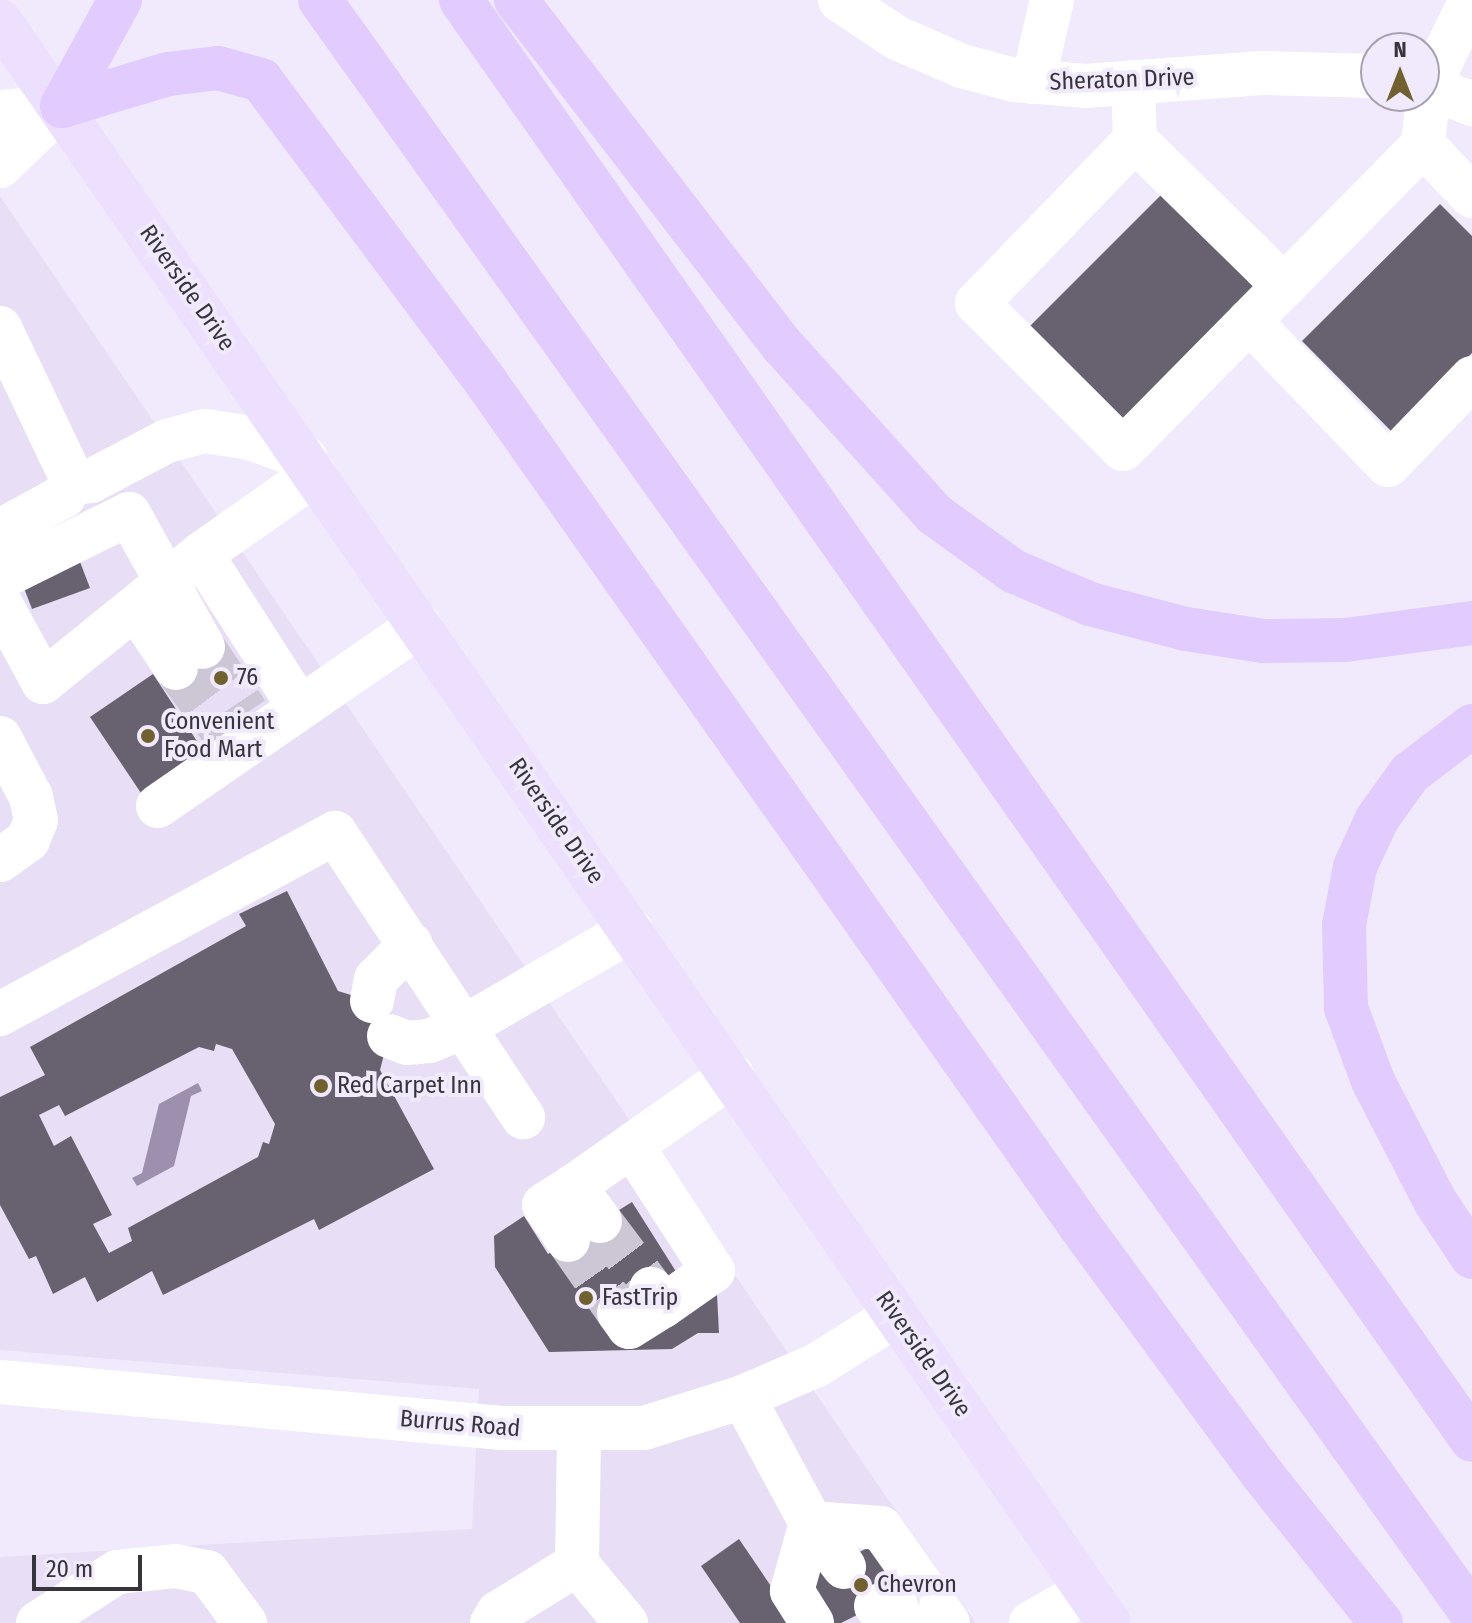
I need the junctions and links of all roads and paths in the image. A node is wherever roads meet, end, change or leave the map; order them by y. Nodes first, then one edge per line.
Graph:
1 (120, 0) edge
2 (320, 0) edge
3 (461, 0) edge
4 (516, 0) edge
5 (840, 0) edge
6 (1052, 0) edge
7 (1471, 0) edge
8 (0, 21) edge
9 (1440, 59) edge
10 (1360, 76) edge
11 (1033, 82) junction
12 (1133, 82) junction
13 (1440, 91) edge
14 (1472, 104) edge
15 (62, 106) junction
16 (0, 112) edge
17 (1425, 112) edge
18 (1135, 140) junction
19 (1423, 145) junction
20 (3, 164) edge
21 (1472, 196) edge
22 (1284, 286) junction
23 (1249, 321) junction
24 (0, 328) edge
25 (1472, 378) edge
26 (310, 466) junction
27 (72, 483) junction
28 (0, 531) edge
29 (201, 554) junction
30 (0, 578) edge
31 (151, 596) junction
32 (0, 603) edge
33 (1472, 623) edge
34 (420, 625) junction
35 (189, 658) tunnel mouth
36 (298, 705) junction
37 (1472, 726) edge
38 (0, 738) edge
39 (158, 806) dead end
40 (0, 860) edge
41 (631, 930) junction
42 (411, 944) junction
43 (0, 1014) edge
44 (464, 1027) junction
45 (732, 1075) junction
46 (523, 1117) dead end
47 (632, 1146) junction
48 (584, 1230) tunnel mouth
49 (1472, 1257) edge
50 (644, 1302) dead end
51 (896, 1315) junction
52 (0, 1382) edge
53 (743, 1397) junction
54 (579, 1431) junction
55 (1472, 1440) edge
56 (811, 1523) junction
57 (577, 1564) junction
58 (844, 1567) dead end
59 (876, 1606) dead end
60 (1098, 1607) edge
61 (1472, 1614) edge
62 (38, 1623) edge
63 (245, 1623) edge
64 (492, 1623) edge
65 (626, 1623) edge
66 (812, 1623) edge
67 (934, 1623) edge
68 (948, 1623) edge
69 (1031, 1623) edge
70 (1381, 1623) edge

1 - 15 highway
2 - 61 highway
3 - 55 highway
4 - 33 highway
5 - 11 street, Sheraton Drive
6 - 11 street
7 - 9 street
8 - 15 main road, Riverside Drive
10 - 12 street, Sheraton Drive
11 - 12 street, Sheraton Drive
12 - 18 street
13 - 14 street
15 - 16 street
15 - 20 street
15 - 26 main road, Riverside Drive
15 - 70 highway
17 - 19 street
18 - 22 street
18 - 23 street
19 - 21 street
19 - 22 street
22 - 23 street
23 - 25 street
24 - 27 street
26 - 27 street
26 - 29 street
26 - 34 main road, Riverside Drive
27 - 28 street
29 - 31 street
29 - 36 street
30 - 31 street
31 - 32 street
31 - 35 street
34 - 36 street
34 - 41 main road, Riverside Drive
36 - 39 street
37 - 49 highway
38 - 40 street
41 - 44 street
41 - 45 main road, Riverside Drive
42 - 43 street
42 - 44 street
42 - 44 street
44 - 46 street
45 - 47 street
45 - 51 main road, Riverside Drive
47 - 48 street
47 - 50 street
51 - 53 street, Burrus Road
51 - 60 main road, Riverside Drive
52 - 54 street, Burrus Road
53 - 54 street, Burrus Road
53 - 56 street
54 - 57 street
56 - 58 street
56 - 66 street
56 - 68 street
57 - 64 street
57 - 65 street
59 - 67 street
60 - 69 street
62 - 63 street

